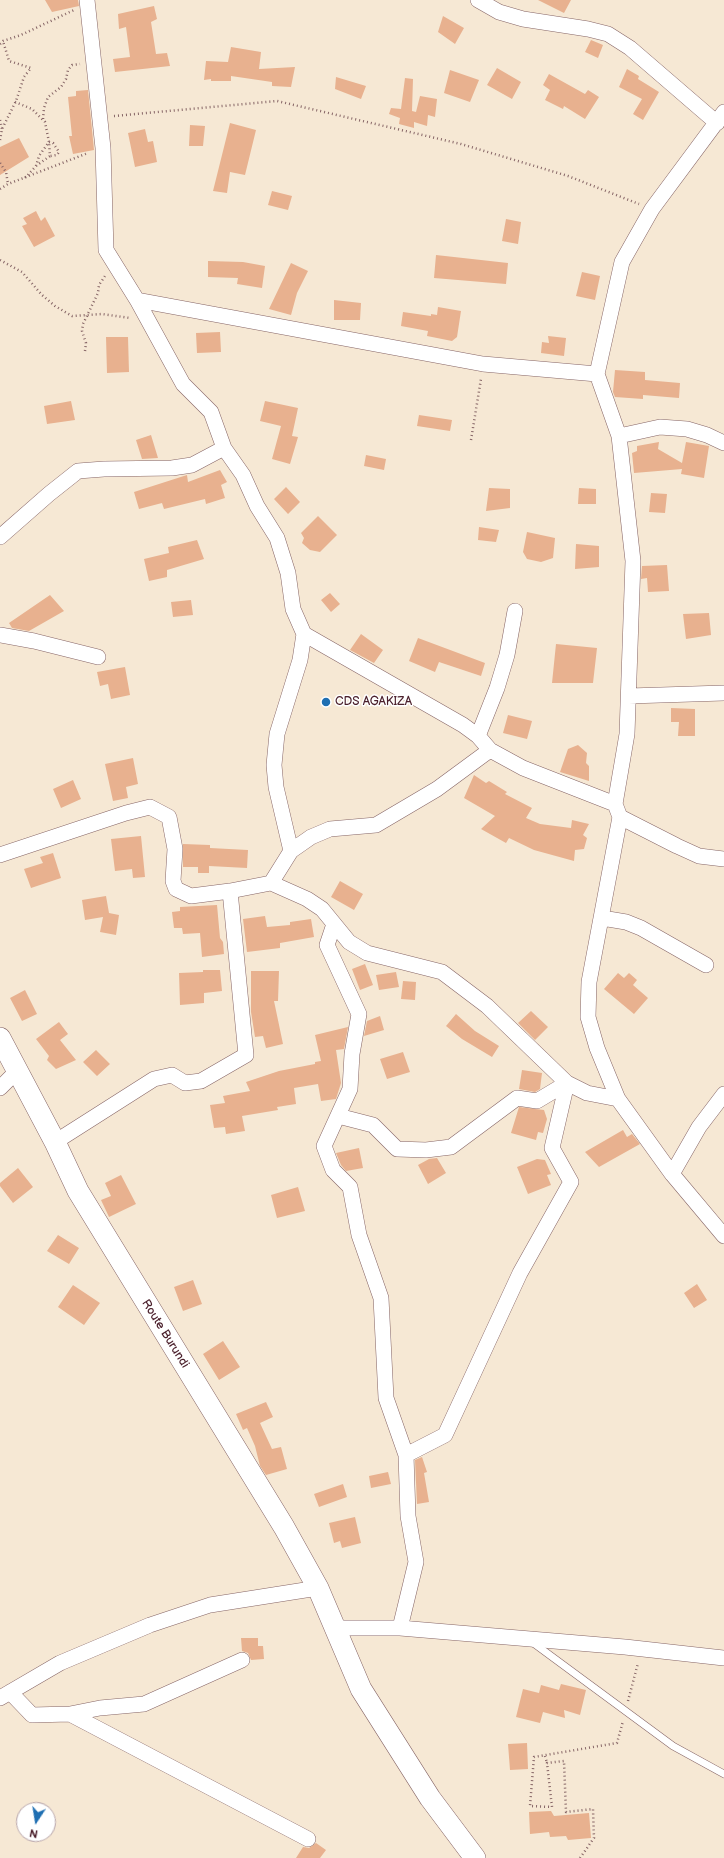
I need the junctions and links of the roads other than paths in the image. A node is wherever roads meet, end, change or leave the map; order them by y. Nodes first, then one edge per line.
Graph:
1 (478, 0) edge
2 (87, 2) edge
3 (720, 118) edge
4 (137, 300) junction
5 (597, 374) junction
6 (619, 436) junction
7 (724, 443) edge
8 (224, 448) junction
9 (0, 537) edge
10 (515, 611) dead end
11 (304, 634) junction
12 (0, 635) edge
13 (98, 657) dead end
14 (724, 693) edge
15 (629, 696) junction
16 (478, 736) junction
17 (490, 750) junction
18 (618, 811) junction
19 (291, 850) junction
20 (0, 855) edge
21 (724, 859) edge
22 (271, 883) junction
23 (230, 891) junction
24 (602, 918) junction
25 (334, 924) junction
26 (706, 965) dead end
27 (0, 1038) edge
28 (18, 1071) junction
29 (568, 1083) junction
30 (0, 1088) edge
31 (724, 1094) edge
32 (618, 1099) junction
33 (338, 1116) junction
34 (54, 1142) junction
35 (672, 1174) junction
36 (724, 1236) edge
37 (406, 1455) junction
38 (318, 1588) junction
39 (336, 1628) junction
40 (400, 1628) junction
41 (527, 1639) junction
42 (724, 1658) edge
43 (242, 1660) dead end
44 (5, 1695) edge
45 (70, 1714) junction
46 (724, 1774) edge
47 (308, 1838) dead end
48 (475, 1858) edge

1 - 3 street
2 - 4 street
3 - 5 street
4 - 5 street
4 - 8 street
5 - 6 street
6 - 7 street
6 - 15 street
8 - 9 street
8 - 11 street
10 - 16 street
11 - 16 street
11 - 19 street
12 - 13 street
14 - 15 street
15 - 18 street
16 - 17 street
17 - 18 street
17 - 19 street
18 - 21 street
18 - 24 street
19 - 22 street
20 - 23 street
22 - 23 street
22 - 25 street
23 - 34 street
24 - 26 street
24 - 32 street
25 - 29 street
25 - 33 street
27 - 28 main road, Route Burundi
28 - 30 street
28 - 34 main road, Route Burundi
29 - 32 street
29 - 33 street
29 - 37 street
31 - 35 street
32 - 35 street
33 - 37 street
34 - 38 main road, Route Burundi
35 - 36 street
37 - 40 street
38 - 39 main road, Route Burundi
38 - 44 street
39 - 40 street
39 - 48 main road, Route Burundi
40 - 41 street
41 - 42 street
41 - 46 lane
43 - 45 street
44 - 45 street
45 - 47 street

